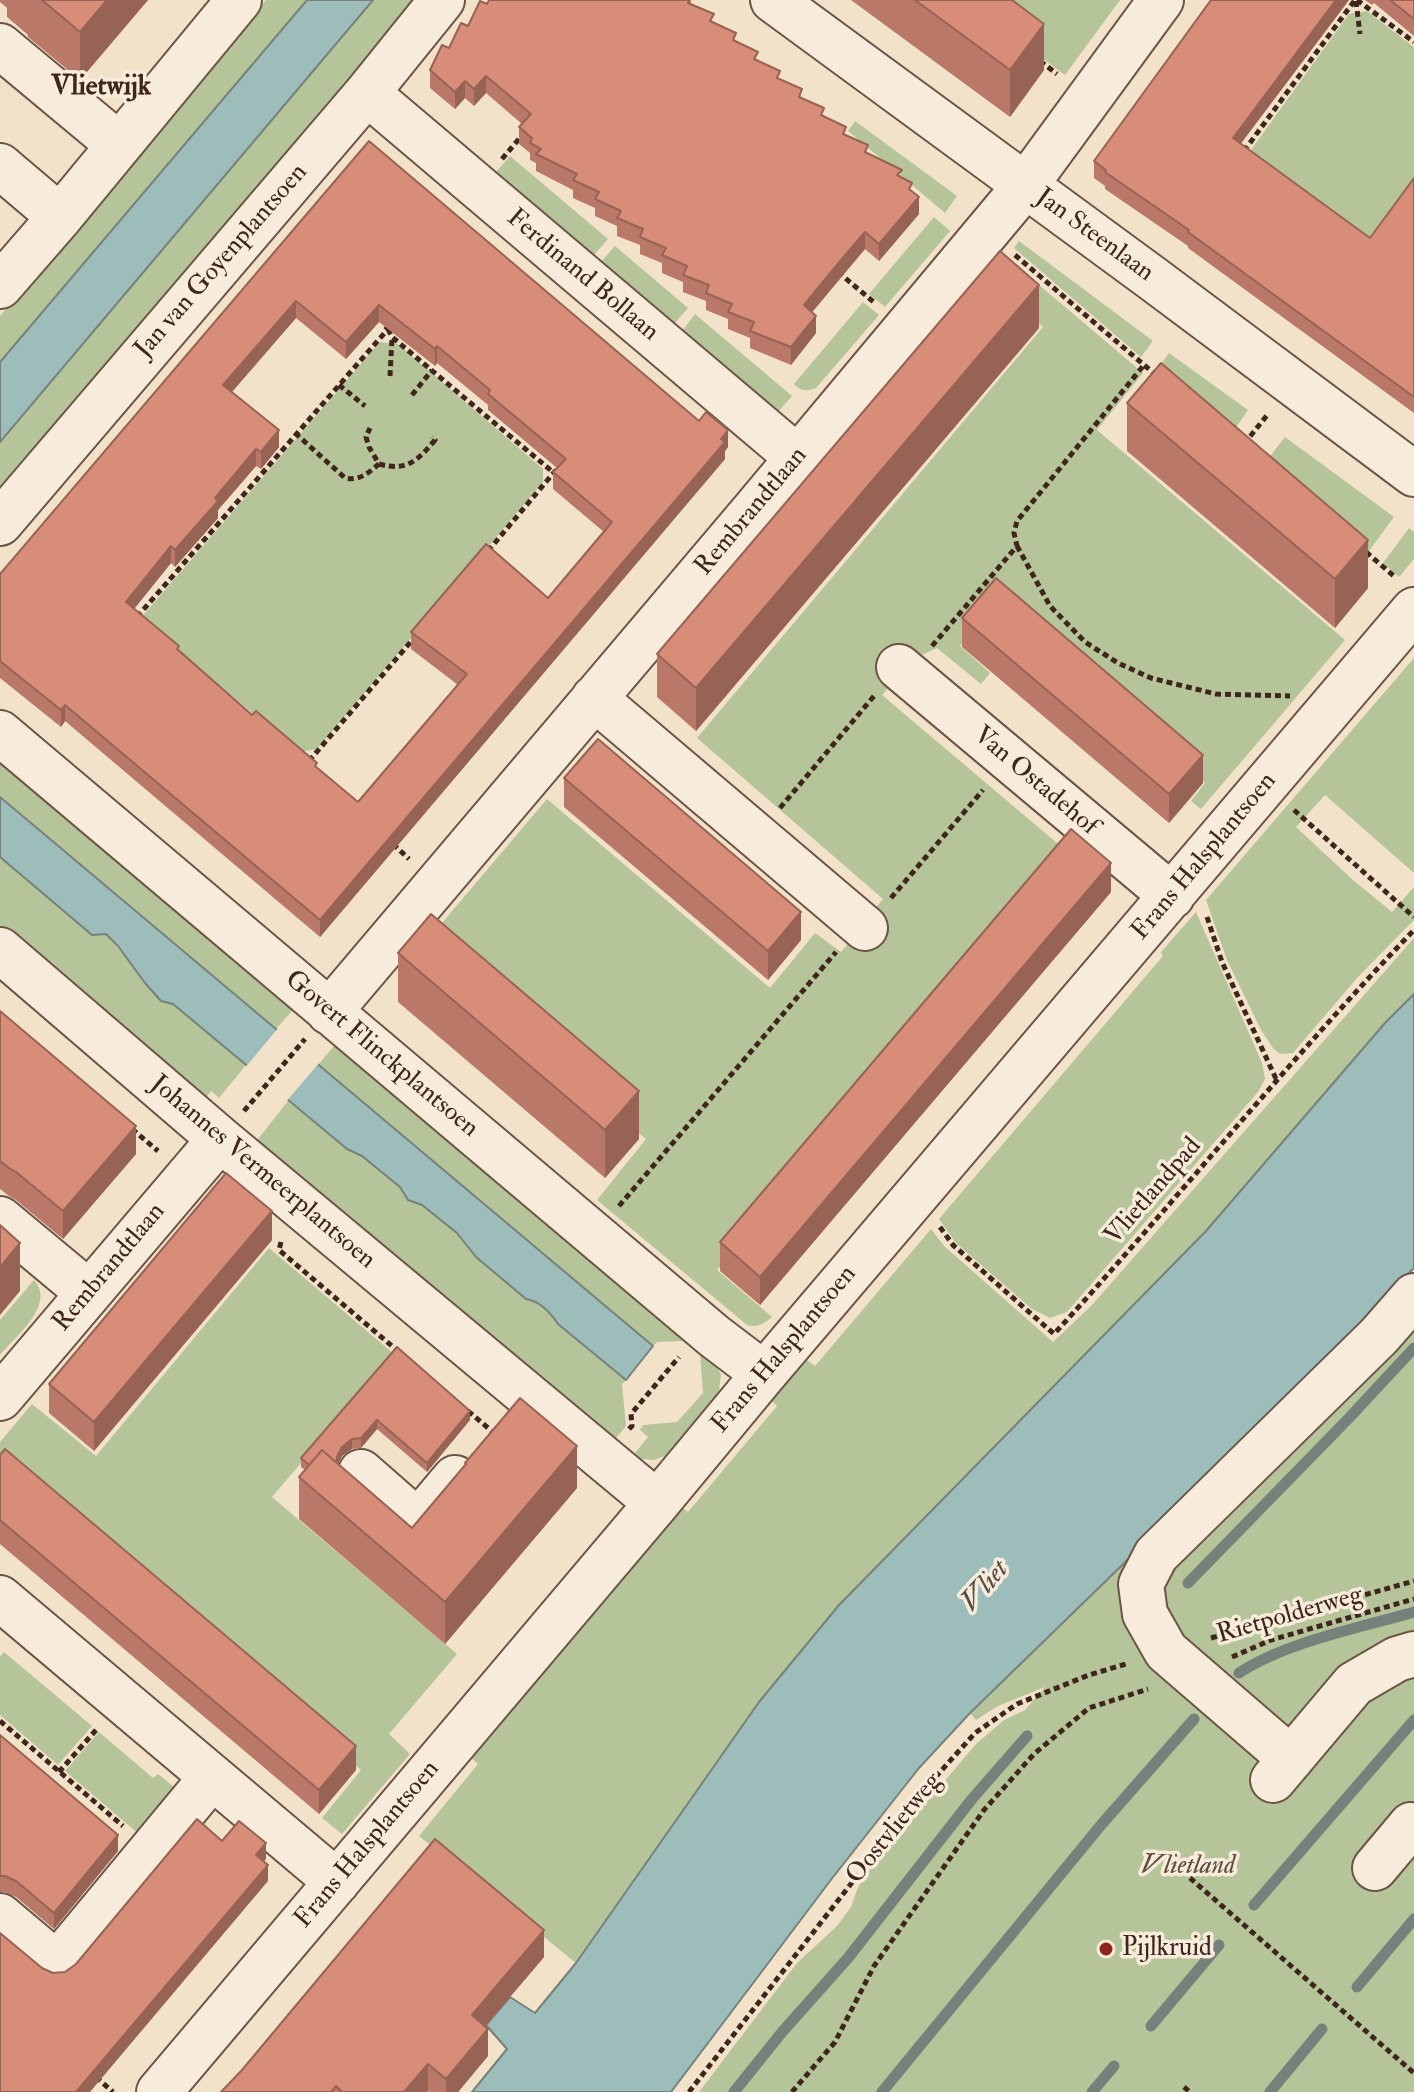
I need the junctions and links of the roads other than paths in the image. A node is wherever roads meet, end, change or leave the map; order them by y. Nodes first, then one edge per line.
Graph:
1 (239, 0) edge
2 (442, 0) edge
3 (773, 0) edge
4 (1161, 0) edge
5 (0, 46) edge
6 (367, 93) junction
7 (119, 145) junction
8 (0, 166) edge
9 (1025, 186) junction
10 (60, 217) junction
11 (0, 286) edge
12 (798, 458) junction
13 (1414, 474) edge
14 (0, 523) edge
15 (1408, 597) edge
16 (899, 667) road end
17 (594, 698) junction
18 (0, 733) edge
19 (1177, 890) junction
20 (865, 928) road end
21 (0, 950) edge
22 (319, 1023) junction
23 (210, 1150) junction
24 (0, 1219) edge
25 (89, 1293) junction
26 (1414, 1296) edge
27 (764, 1374) junction
28 (0, 1398) edge
29 (503, 1420) junction
30 (361, 1472) dead end
31 (657, 1503) junction
32 (0, 1598) edge
33 (1414, 1654) edge
34 (212, 1777) junction
35 (1413, 1824) edge
36 (1375, 1868) dead end
37 (337, 1882) junction
38 (0, 1916) edge
39 (159, 2092) edge

1 - 7 street
2 - 6 street, Jan van Goyenplantsoen
3 - 9 street, Jan Steenlaan
4 - 9 street, Rembrandtlaan
5 - 7 street
6 - 12 street, Ferdinand Bollaan
6 - 14 street, Jan van Goyenplantsoen
7 - 10 street
8 - 10 street
9 - 12 street, Rembrandtlaan
9 - 13 street, Jan Steenlaan
10 - 11 street
12 - 17 street, Rembrandtlaan
15 - 19 street, Frans Halsplantsoen
16 - 19 street, Van Ostadehof
17 - 20 street
17 - 22 street, Rembrandtlaan
18 - 22 street, Govert Flinckplantsoen
19 - 27 street, Frans Halsplantsoen
21 - 23 street, Johannes Vermeerplantsoen
22 - 27 street, Govert Flinckplantsoen
23 - 25 street, Rembrandtlaan
23 - 29 street, Johannes Vermeerplantsoen
24 - 25 street
25 - 28 street, Rembrandtlaan
26 - 33 street
27 - 31 street, Frans Halsplantsoen
29 - 30 street
29 - 31 street, Johannes Vermeerplantsoen
31 - 37 street, Frans Halsplantsoen
32 - 34 street
34 - 37 street
34 - 38 street
35 - 36 street
37 - 39 street, Frans Halsplantsoen

